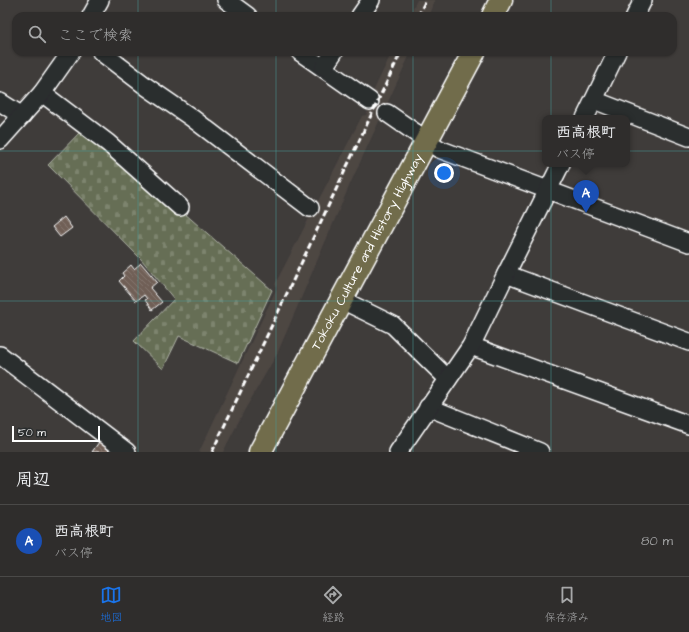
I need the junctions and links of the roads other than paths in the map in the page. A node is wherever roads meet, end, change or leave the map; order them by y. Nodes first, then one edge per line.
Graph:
1 (100, 0) edge
2 (226, 0) edge
3 (371, 0) edge
4 (501, 0) edge
5 (643, 0) edge
6 (93, 12) edge
7 (242, 12) edge
8 (363, 12) edge
9 (495, 12) edge
10 (637, 12) edge
11 (68, 56) edge
12 (106, 56) edge
13 (306, 56) edge
14 (331, 56) edge
15 (472, 56) edge
16 (615, 56) edge
17 (324, 67) junction
18 (42, 93) junction
19 (594, 100) junction
20 (370, 101) dead end
21 (0, 102) edge
22 (387, 113) dead end
23 (586, 115) edge
24 (22, 116) junction
25 (688, 133) edge
26 (0, 140) edge
27 (427, 141) junction
28 (560, 167) edge
29 (548, 191) junction
30 (180, 207) dead end
31 (310, 208) dead end
32 (689, 243) edge
33 (506, 274) junction
34 (342, 300) junction
35 (689, 342) edge
36 (471, 346) junction
37 (0, 355) edge
38 (448, 379) junction
39 (428, 407) junction
40 (689, 425) edge
41 (264, 451) edge
42 (128, 452) edge
43 (398, 452) edge
44 (540, 452) edge

1 - 6 street
2 - 7 street
3 - 8 street
4 - 9 highway
5 - 10 street
11 - 18 street
12 - 31 street
13 - 17 street
14 - 17 street
15 - 27 highway, Tokoku Culture and History Highway
16 - 19 street
17 - 20 street
18 - 24 street
18 - 30 street
19 - 23 street
19 - 25 street
21 - 24 street
22 - 27 street
24 - 26 street
27 - 29 street
27 - 34 highway, Tokoku Culture and History Highway
28 - 29 street
29 - 32 street
29 - 33 street
33 - 35 street
33 - 36 street
34 - 38 street
34 - 41 highway, Tokoku Culture and History Highway
36 - 38 street
36 - 40 street
37 - 42 street
38 - 39 street
39 - 43 street
39 - 44 street

